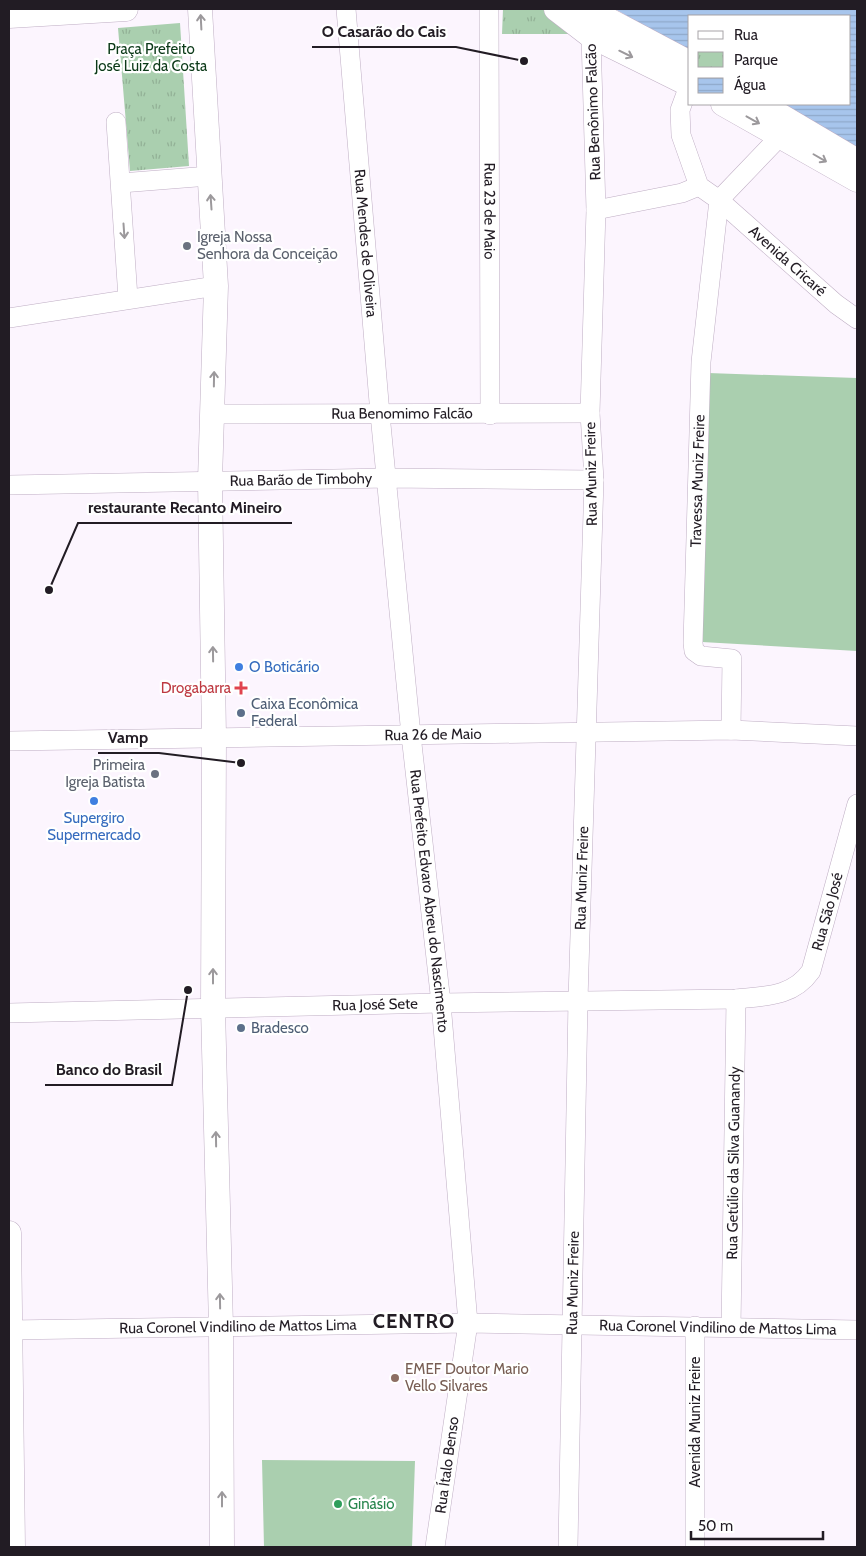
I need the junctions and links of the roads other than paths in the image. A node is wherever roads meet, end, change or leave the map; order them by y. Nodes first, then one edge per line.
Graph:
1 (126, 9) edge
2 (200, 9) edge
3 (346, 9) edge
4 (489, 9) edge
5 (556, 9) edge
6 (9, 16) edge
7 (593, 21) edge
8 (688, 78) edge
9 (688, 85) edge
10 (726, 105) edge
11 (762, 105) edge
12 (116, 122) dead end
13 (788, 129) junction
14 (857, 162) edge
15 (209, 176) junction
16 (857, 180) edge
17 (121, 182) junction
18 (699, 186) junction
19 (720, 200) junction
20 (596, 210) junction
21 (216, 286) junction
22 (128, 298) junction
23 (9, 318) edge
24 (857, 319) edge
25 (590, 413) junction
26 (214, 414) junction
27 (380, 414) junction
28 (490, 414) junction
29 (387, 478) junction
30 (210, 480) junction
31 (594, 480) junction
32 (9, 485) edge
33 (731, 730) junction
34 (588, 733) junction
35 (411, 735) junction
36 (857, 736) edge
37 (214, 737) junction
38 (9, 741) edge
39 (857, 804) edge
40 (770, 996) joint
41 (736, 999) junction
42 (578, 1000) junction
43 (441, 1003) junction
44 (213, 1008) junction
45 (9, 1013) edge
46 (9, 1233) edge
47 (468, 1323) junction
48 (572, 1324) junction
49 (695, 1326) junction
50 (221, 1327) junction
51 (731, 1327) junction
52 (10, 1330) edge
53 (857, 1330) edge
54 (13, 1547) edge
55 (222, 1547) edge
56 (435, 1547) edge
57 (568, 1547) edge
58 (696, 1547) edge

1 - 6 street
15 -> 2 street
3 - 27 street, Rua Mendes de Oliveira
4 - 28 street, Rua 23 de Maio
5 - 7 street
7 - 8 street
7 - 20 street, Rua Benônimo Falcão
9 - 18 street
10 -> 13 street
11 - 13 street
12 - 17 street
13 - 14 street
13 -> 16 street
13 - 19 street
15 - 17 street
21 -> 15 street
17 -> 22 street
18 - 19 street, Avenida Cricaré
18 - 20 street
19 - 24 street, Avenida Cricaré
19 - 33 street, Travessa Muniz Freire
20 - 25 street, Rua Muniz Freire
21 - 22 street
26 -> 21 street
22 - 23 street
25 - 28 street, Rua Benomimo Falcão
25 - 31 street, Rua Muniz Freire
26 - 27 street, Rua Benomimo Falcão
26 - 30 street
27 - 28 street, Rua Benomimo Falcão
27 - 29 street, Rua Mendes de Oliveira
29 - 30 street, Rua Barão de Timbohy
29 - 31 street, Rua Barão de Timbohy
29 - 35 street, Rua Prefeito Edvaro Abreu do Nascimento
30 - 32 street, Rua Barão de Timbohy
37 -> 30 street
31 - 34 street, Rua Muniz Freire
33 - 34 street, Rua 26 de Maio
33 - 36 street, Rua 26 de Maio
34 - 35 street, Rua 26 de Maio
34 - 42 street, Rua Muniz Freire
35 - 37 street, Rua 26 de Maio
35 - 43 street, Rua Prefeito Edvaro Abreu do Nascimento
37 - 38 street, Rua 26 de Maio
44 -> 37 street
39 - 40 street, Rua São José
40 - 41 street, Rua José Sete
41 - 42 street, Rua José Sete
41 - 51 street, Rua Getúlio da Silva Guanandy
42 - 43 street, Rua José Sete
42 - 48 street, Rua Muniz Freire
43 - 44 street, Rua José Sete
43 - 47 street, Rua Prefeito Edvaro Abreu do Nascimento
44 - 45 street, Rua José Sete
50 -> 44 street
46 - 52 street
47 - 48 street, Rua Coronel Vindilino de Mattos Lima
47 - 50 street, Rua Coronel Vindilino de Mattos Lima
47 - 56 street, Rua Ítalo Benso
48 - 49 street, Rua Coronel Vindilino de Mattos Lima
48 - 57 street, Rua Muniz Freire
49 - 51 street, Rua Coronel Vindilino de Mattos Lima
49 - 58 street, Avenida Muniz Freire
50 - 52 street, Rua Coronel Vindilino de Mattos Lima
55 -> 50 street
51 - 53 street, Rua Coronel Vindilino de Mattos Lima
52 - 54 street

